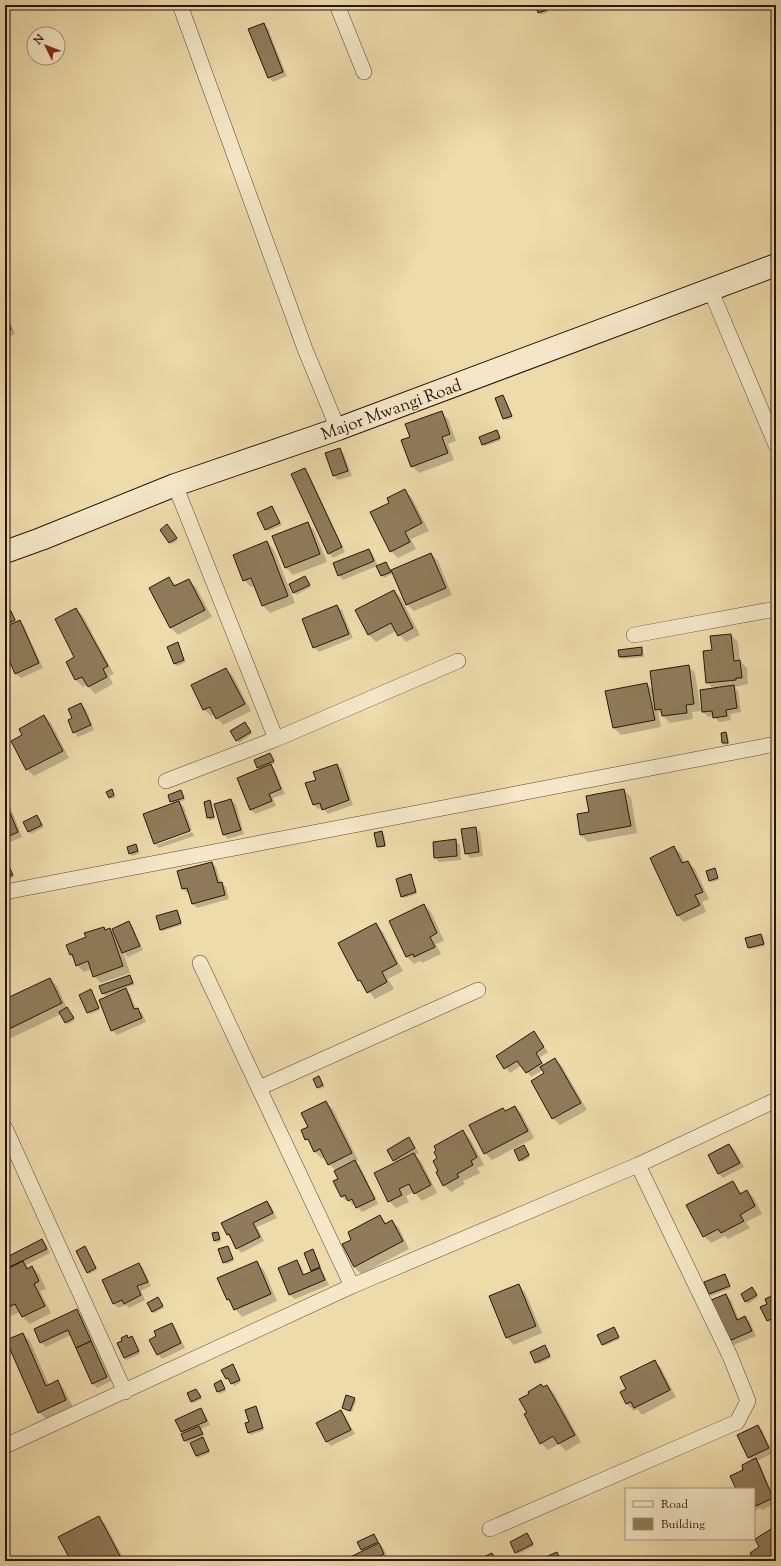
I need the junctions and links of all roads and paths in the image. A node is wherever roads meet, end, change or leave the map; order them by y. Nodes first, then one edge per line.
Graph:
1 (180, 5) edge
2 (337, 5) edge
3 (364, 72) dead end
4 (776, 265) edge
5 (710, 289) junction
6 (338, 429) junction
7 (776, 445) edge
8 (175, 485) junction
9 (5, 552) edge
10 (776, 609) edge
11 (634, 635) dead end
12 (458, 661) dead end
13 (276, 739) junction
14 (776, 744) edge
15 (166, 781) dead end
16 (5, 892) edge
17 (200, 963) dead end
18 (478, 990) dead end
19 (259, 1088) junction
20 (776, 1100) edge
21 (5, 1128) edge
22 (638, 1165) junction
23 (352, 1286) junction
24 (125, 1392) junction
25 (5, 1446) edge
26 (490, 1529) dead end

1 - 6 street
2 - 3 street
4 - 5 street, Major Mwangi Road
5 - 6 street, Major Mwangi Road
5 - 7 street
6 - 8 street, Major Mwangi Road
8 - 9 street, Major Mwangi Road
8 - 13 street
10 - 11 street
12 - 13 street
13 - 15 street
14 - 16 street
17 - 19 street
18 - 19 street
19 - 23 street
20 - 22 street
21 - 24 street
22 - 23 street
22 - 26 street
23 - 24 street
24 - 25 street

